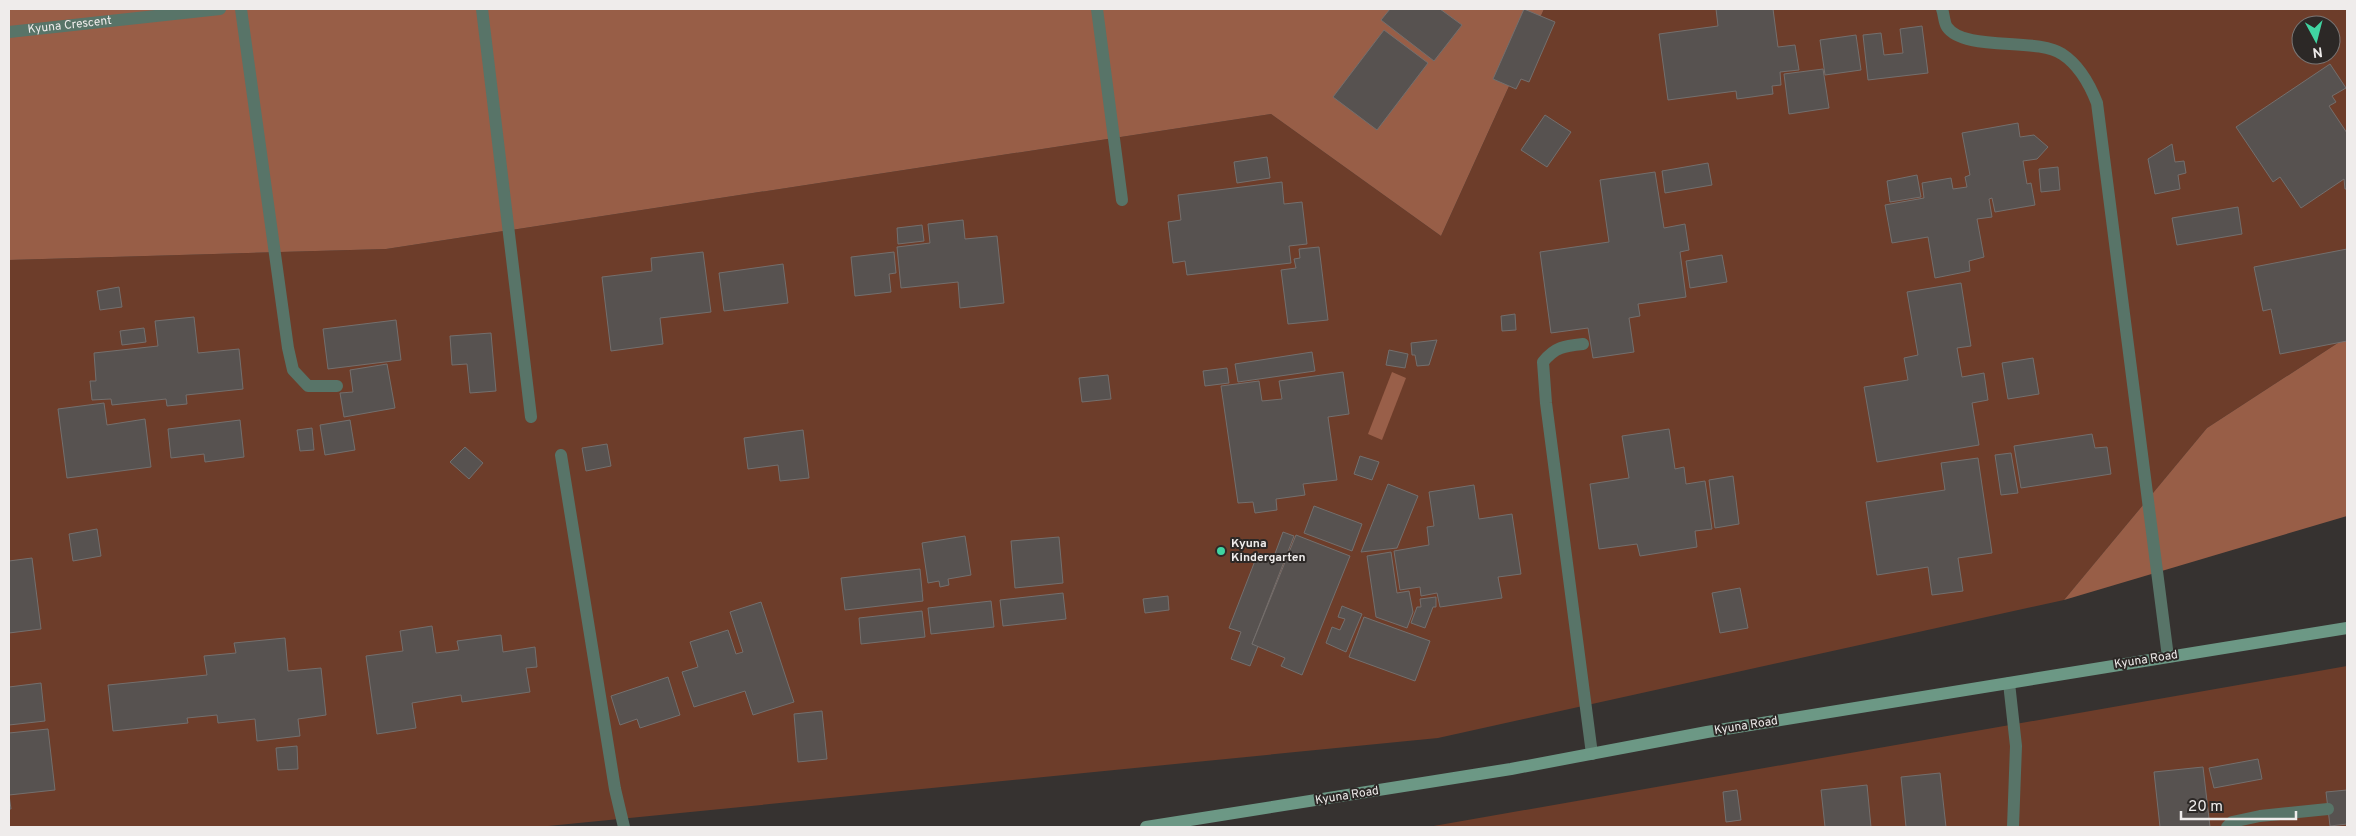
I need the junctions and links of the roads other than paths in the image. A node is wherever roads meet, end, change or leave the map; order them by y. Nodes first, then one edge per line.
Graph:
1 (220, 9) edge
2 (241, 9) edge
3 (482, 9) edge
4 (1097, 9) edge
5 (1942, 9) edge
6 (9, 32) edge
7 (1122, 200) dead end
8 (1583, 344) dead end
9 (337, 386) dead end
10 (531, 417) dead end
11 (561, 455) dead end
12 (2347, 628) edge
13 (2168, 657) junction
14 (2009, 683) junction
15 (1592, 754) junction
16 (2328, 809) dead end
17 (624, 827) edge
18 (1146, 827) edge
19 (2013, 827) edge
20 (2227, 827) edge

1 - 6 street, Kyuna Crescent
2 - 9 street
3 - 10 street
4 - 7 street
5 - 13 street
8 - 15 street
11 - 17 street
12 - 13 main road, Kyuna Road
13 - 14 main road, Kyuna Road
14 - 15 main road, Kyuna Road
14 - 19 street
15 - 18 main road, Kyuna Road
16 - 20 street

